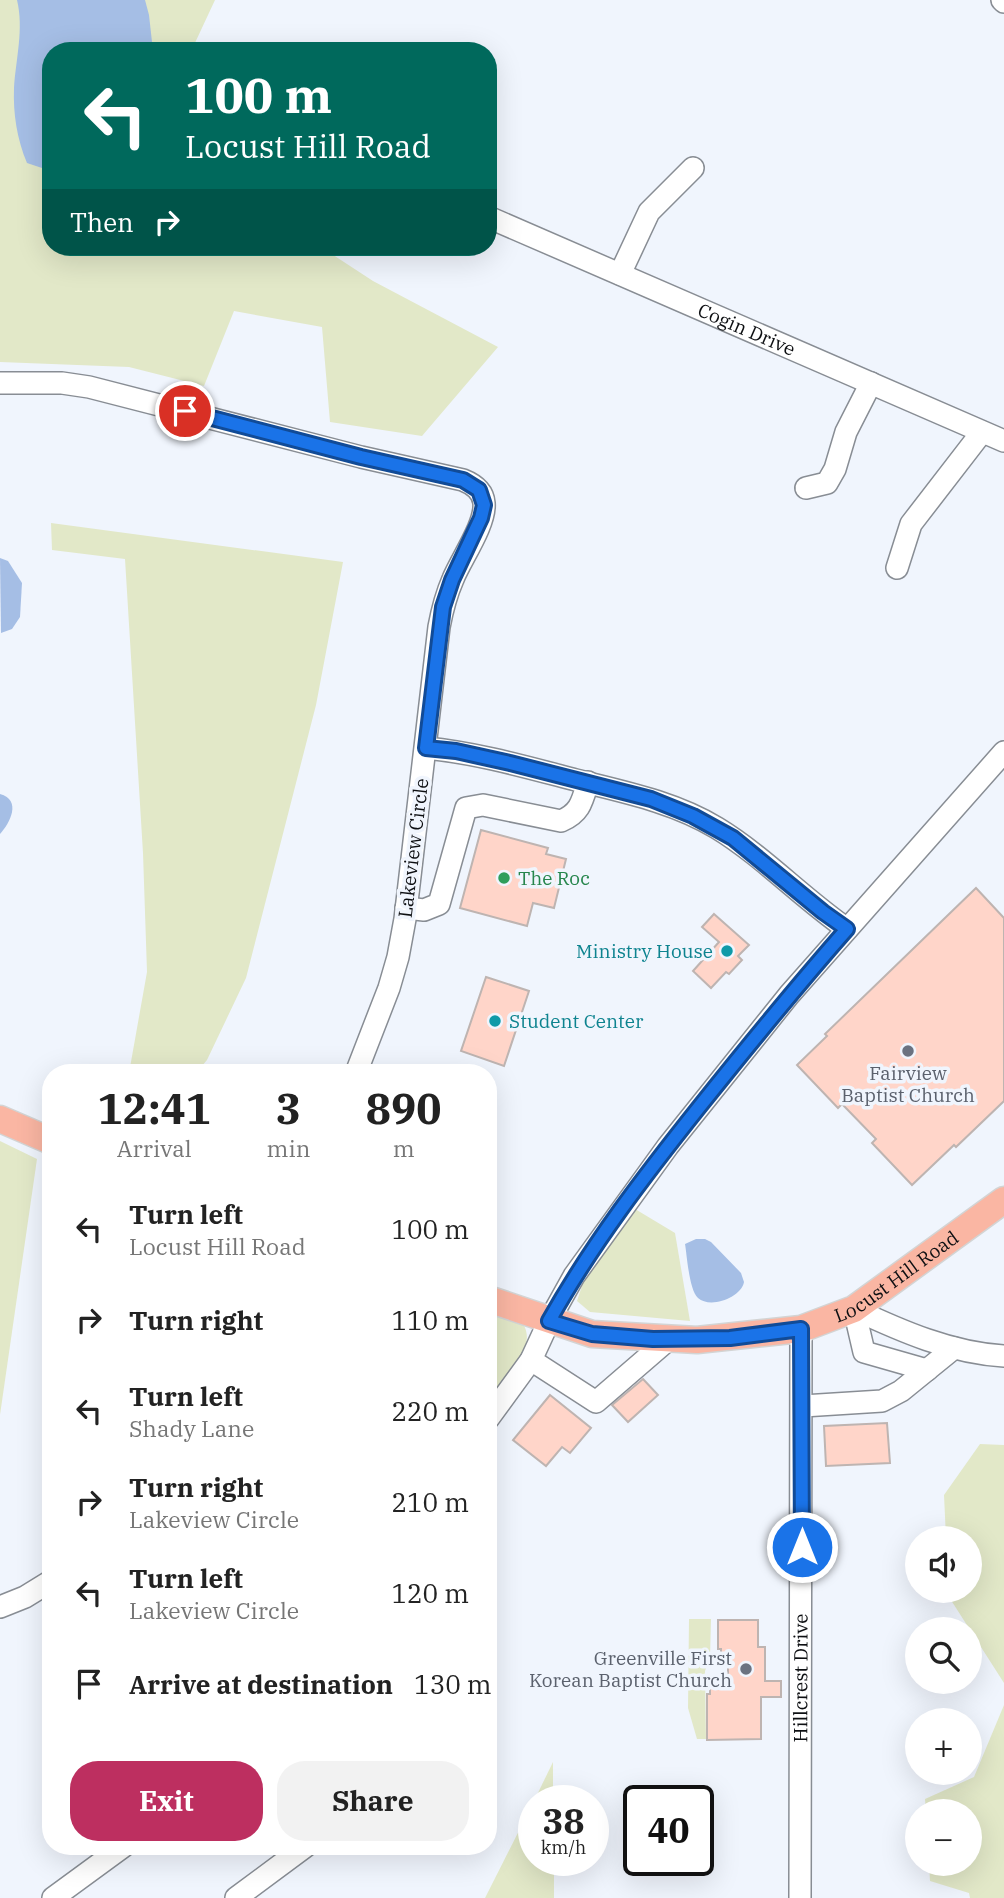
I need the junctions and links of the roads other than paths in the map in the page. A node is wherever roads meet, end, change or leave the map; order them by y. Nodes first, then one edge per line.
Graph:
1 (693, 168) dead end
2 (497, 221) edge
3 (620, 274) junction
4 (0, 383) edge
5 (871, 383) junction
6 (982, 432) junction
7 (1004, 441) edge
8 (806, 488) dead end
9 (897, 568) dead end
10 (426, 748) junction
11 (1004, 752) edge
12 (588, 782) junction
13 (407, 908) junction
14 (847, 929) junction
15 (359, 1064) edge
16 (0, 1119) edge
17 (42, 1137) edge
18 (1004, 1199) edge
19 (497, 1302) edge
20 (854, 1309) junction
21 (549, 1321) junction
22 (801, 1329) junction
23 (669, 1339) junction
24 (954, 1348) junction
25 (1004, 1356) edge
26 (531, 1360) junction
27 (927, 1370) junction
28 (803, 1406) junction
29 (497, 1407) edge
30 (42, 1587) edge
31 (0, 1607) edge
32 (112, 1855) edge
33 (294, 1855) edge
34 (53, 1898) edge
35 (236, 1898) edge
36 (800, 1898) edge

1 - 3 street
2 - 3 street, Cogin Drive
3 - 5 street, Cogin Drive
4 - 10 street, Lakeview Circle
5 - 6 street, Cogin Drive
5 - 8 street
6 - 7 street, Cogin Drive
6 - 9 street
10 - 12 street
10 - 13 street, Lakeview Circle
11 - 14 street
12 - 13 street
12 - 14 street
13 - 15 street, Lakeview Circle
14 - 21 street
16 - 17 main road
18 - 20 main road, Locust Hill Road
19 - 21 main road, Locust Hill Road
20 - 22 main road, Locust Hill Road
20 - 24 street
20 - 27 street
21 - 23 main road, Locust Hill Road
21 - 26 street
22 - 23 main road, Locust Hill Road
22 - 28 street, Hillcrest Drive
23 - 26 street
24 - 25 street
24 - 27 street
26 - 29 street
27 - 28 street
28 - 36 street, Hillcrest Drive
30 - 31 street
32 - 34 street
33 - 35 street

